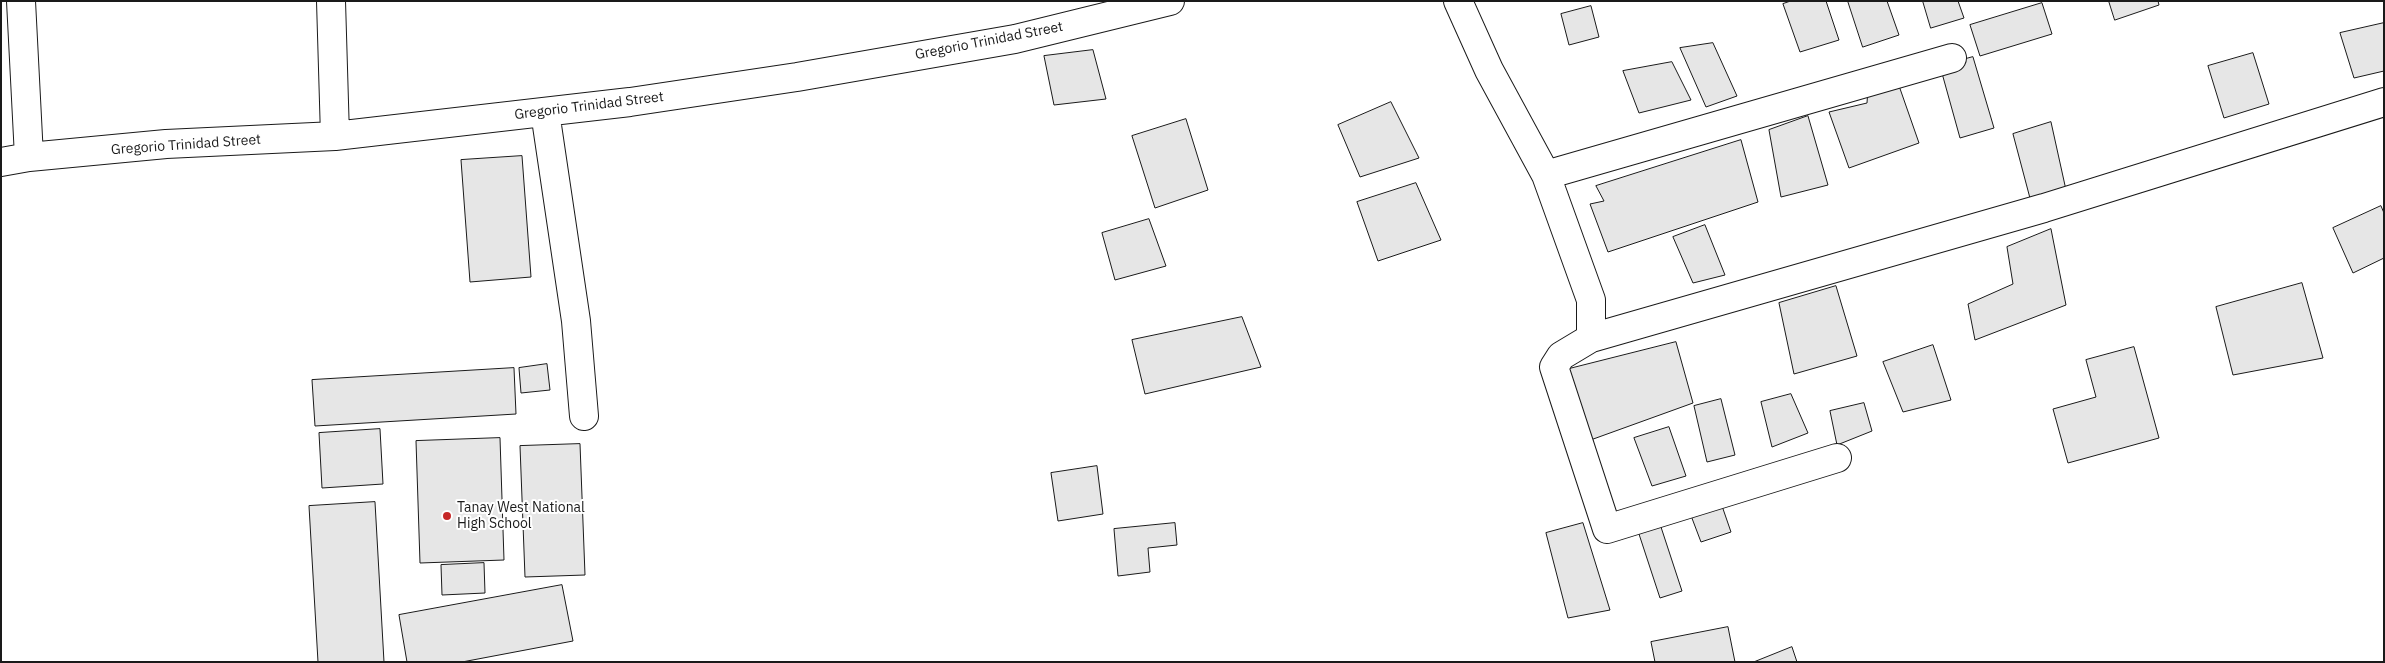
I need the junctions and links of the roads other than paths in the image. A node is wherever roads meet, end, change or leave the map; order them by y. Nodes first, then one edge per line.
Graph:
1 (20, 1) edge
2 (330, 1) edge
3 (1170, 1) edge
4 (1458, 1) edge
5 (1952, 58) dead end
6 (2384, 102) edge
7 (545, 112) junction
8 (335, 136) junction
9 (28, 157) junction
10 (1, 162) edge
11 (1546, 174) junction
12 (1591, 338) junction
13 (584, 416) dead end
14 (1836, 458) dead end

1 - 9 street
2 - 8 street
3 - 7 street, Gregorio Trinidad Street
4 - 11 street
5 - 11 street
6 - 12 street
7 - 8 street, Gregorio Trinidad Street
7 - 13 street
8 - 9 street, Gregorio Trinidad Street
9 - 10 street, Gregorio Trinidad Street
11 - 12 street
12 - 14 street

